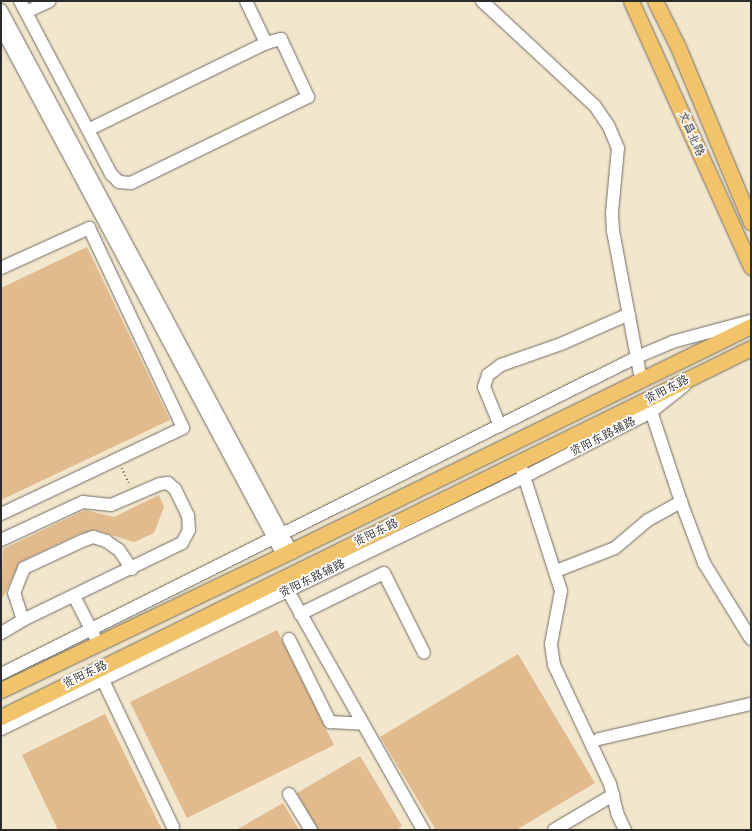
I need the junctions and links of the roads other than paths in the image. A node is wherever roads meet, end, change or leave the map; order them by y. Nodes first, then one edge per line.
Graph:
1 (20, 1) edge
2 (50, 1) edge
3 (246, 1) edge
4 (482, 1) edge
5 (631, 1) edge
6 (655, 1) edge
7 (1, 10) edge
8 (26, 12) junction
9 (1, 28) edge
10 (266, 43) junction
11 (88, 130) junction
12 (751, 222) edge
13 (751, 267) edge
14 (1, 268) edge
15 (629, 314) junction
16 (751, 321) edge
17 (751, 326) edge
18 (751, 348) edge
19 (637, 357) junction
20 (751, 360) edge
21 (700, 373) junction
22 (641, 379) junction
23 (649, 406) junction
24 (500, 426) junction
25 (522, 470) junction
26 (680, 502) junction
27 (1, 514) edge
28 (278, 537) junction
29 (1, 540) edge
30 (287, 553) junction
31 (132, 569) junction
32 (556, 571) junction
33 (284, 585) junction
34 (74, 596) junction
35 (300, 614) junction
36 (23, 620) junction
37 (91, 629) junction
38 (1, 633) edge
39 (289, 639) dead end
40 (751, 639) edge
41 (99, 643) junction
42 (424, 653) dead end
43 (1, 674) edge
44 (100, 675) junction
45 (1, 690) edge
46 (751, 704) edge
47 (1, 717) edge
48 (363, 724) junction
49 (1, 729) edge
50 (599, 739) dead end
51 (289, 794) dead end
52 (613, 795) junction
53 (173, 827) dead end
54 (311, 830) edge
55 (424, 830) edge
56 (554, 830) edge
57 (625, 830) edge

1 - 8 street
2 - 8 street
3 - 10 street
4 - 15 street
5 - 13 main road, 文昌北路
6 - 12 main road
7 - 28 street
8 - 11 street
9 - 28 street
10 - 11 street
10 - 11 street
14 - 27 street
15 - 19 street
15 - 24 street
16 - 19 street
17 - 22 main road, 资阳东路
18 - 21 main road, 资阳东路
19 - 22 street
19 - 24 street
20 - 21 main road
21 - 23 main road, 资阳东路
22 - 30 main road, 资阳东路
23 - 25 main road, 资阳东路
23 - 26 street
24 - 28 street
25 - 32 street
25 - 33 main road, 资阳东路
26 - 32 street
26 - 40 street
28 - 30 street
28 - 37 street
29 - 31 street
30 - 41 main road, 资阳东路
31 - 34 street
31 - 36 street
32 - 52 street
33 - 35 street
33 - 44 main road, 资阳东路
34 - 36 street
34 - 37 street
35 - 42 street
35 - 48 street
36 - 38 street
37 - 41 street
37 - 43 street
39 - 48 street
41 - 45 main road, 资阳东路
44 - 47 main road, 资阳东路
44 - 49 street
44 - 53 street
46 - 50 street
48 - 55 street
51 - 54 street
52 - 56 street
52 - 57 street

